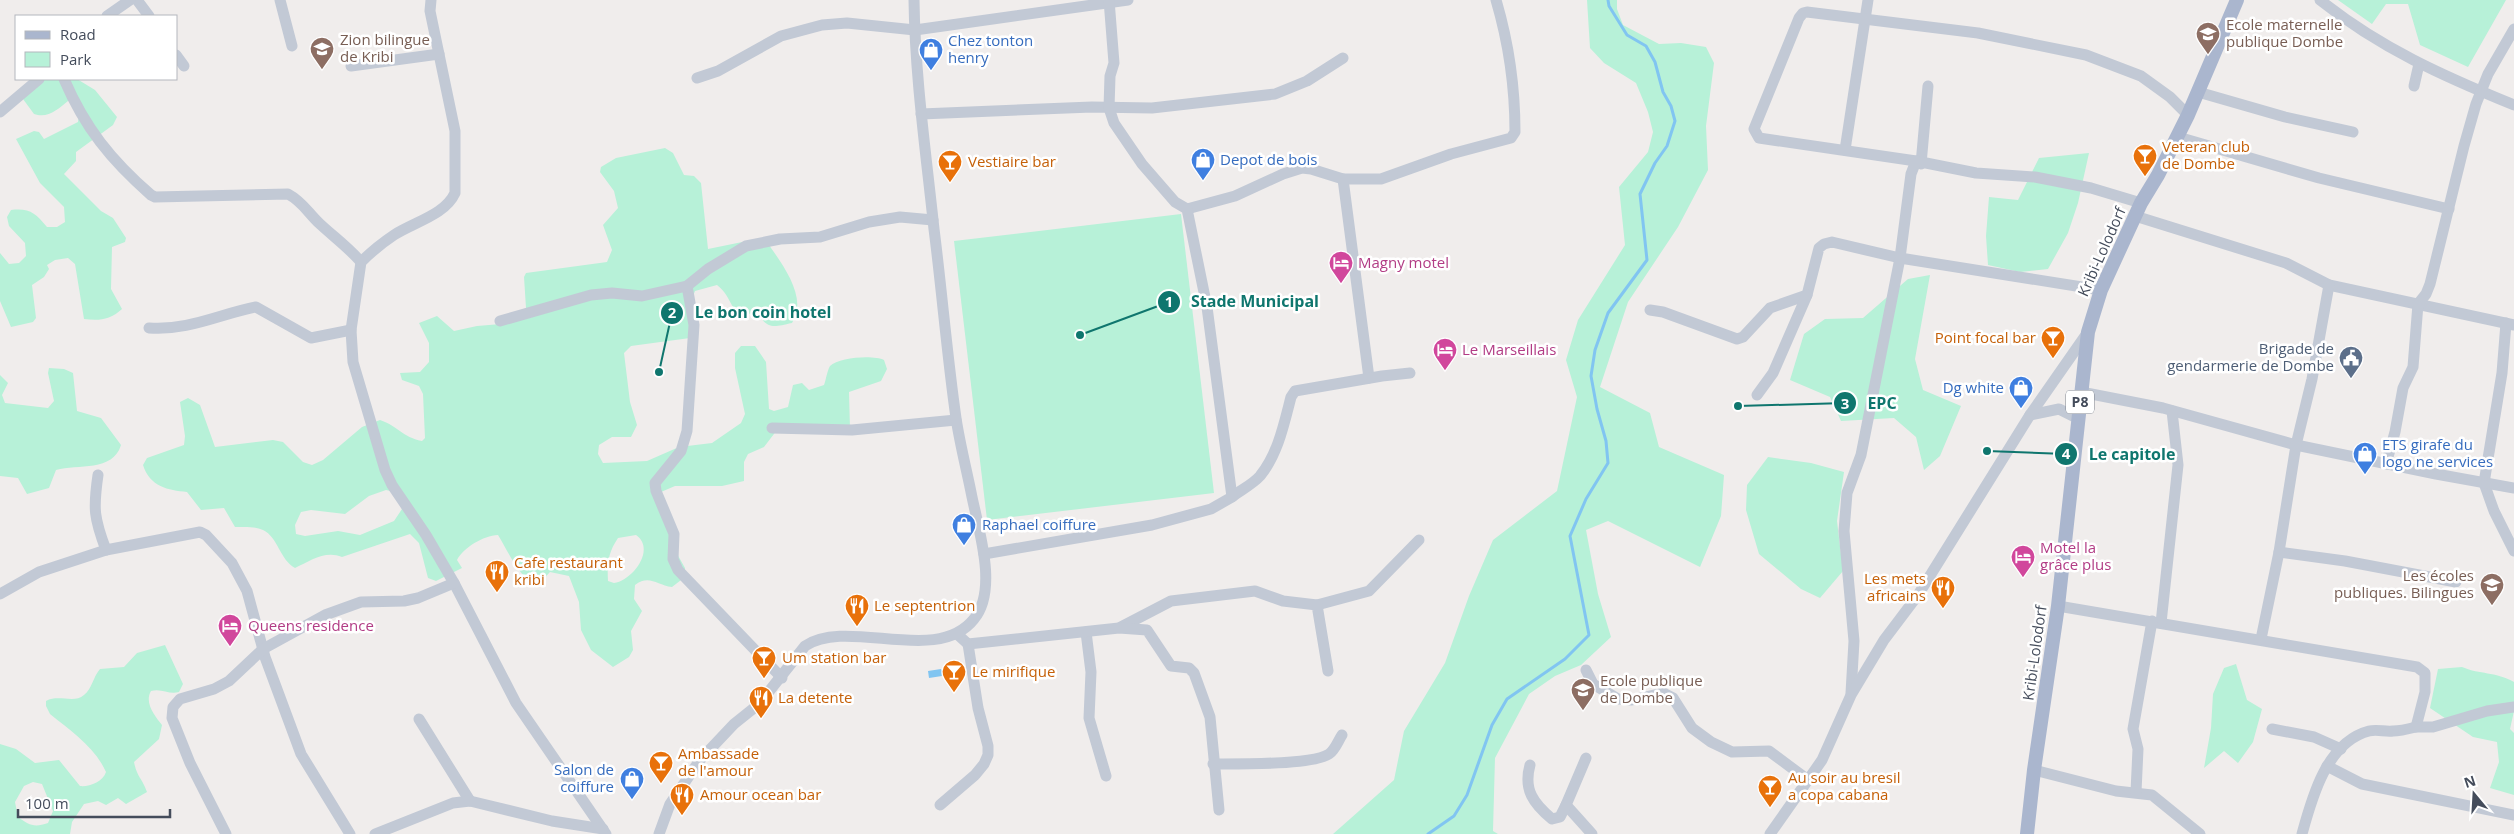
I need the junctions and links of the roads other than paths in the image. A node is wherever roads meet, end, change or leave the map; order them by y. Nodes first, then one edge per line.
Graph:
1 (130, 0) edge
2 (137, 0) edge
3 (280, 0) edge
4 (431, 0) edge
5 (914, 0) edge
6 (1128, 0) edge
7 (1496, 0) edge
8 (1868, 0) edge
9 (2237, 0) edge
10 (2320, 0) edge
11 (1108, 2) edge
12 (117, 4) edge
13 (108, 15) edge
14 (148, 15) edge
15 (1864, 18) junction
16 (2514, 29) edge
17 (915, 30) junction
18 (292, 46) dead end
19 (440, 54) junction
20 (178, 58) edge
21 (1342, 58) dead end
22 (2419, 64) junction
23 (184, 66) dead end
24 (351, 66) dead end
25 (697, 78) dead end
26 (38, 80) edge
27 (64, 80) edge
28 (1928, 86) dead end
29 (2414, 86) dead end
30 (2481, 90) junction
31 (2198, 92) junction
32 (2514, 105) edge
33 (1109, 108) junction
34 (0, 112) edge
35 (921, 114) junction
36 (2188, 115) junction
37 (2353, 132) dead end
38 (2178, 136) junction
39 (1845, 150) junction
40 (1918, 162) junction
41 (1342, 179) junction
42 (2141, 203) junction
43 (2449, 208) junction
44 (1187, 209) junction
45 (2135, 216) junction
46 (933, 220) junction
47 (1900, 258) junction
48 (361, 262) junction
49 (2330, 285) junction
50 (687, 286) junction
51 (2101, 290) junction
52 (1807, 295) junction
53 (2418, 304) junction
54 (1650, 310) dead end
55 (500, 322) dead end
56 (2510, 324) edge
57 (149, 328) dead end
58 (350, 330) junction
59 (2088, 332) junction
60 (1410, 373) dead end
61 (1369, 378) junction
62 (2081, 392) junction
63 (1757, 395) dead end
64 (2172, 411) junction
65 (2030, 415) junction
66 (956, 420) junction
67 (2078, 420) junction
68 (772, 428) dead end
69 (2296, 444) junction
70 (2386, 464) junction
71 (98, 475) dead end
72 (2484, 483) junction
73 (2514, 488) edge
74 (1232, 497) junction
75 (1419, 540) dead end
76 (106, 550) junction
77 (2514, 551) edge
78 (2279, 552) junction
79 (984, 554) junction
80 (2456, 582) dead end
81 (454, 583) junction
82 (0, 594) edge
83 (1317, 605) junction
84 (2058, 606) junction
85 (2156, 622) junction
86 (1119, 628) junction
87 (1086, 632) junction
88 (957, 634) junction
89 (2261, 640) junction
90 (968, 644) junction
91 (263, 649) junction
92 (1586, 670) dead end
93 (1328, 671) dead end
94 (782, 678) junction
95 (1851, 695) junction
96 (2514, 707) edge
97 (419, 719) dead end
98 (2416, 727) junction
99 (2272, 729) dead end
100 (1342, 735) dead end
101 (2341, 749) junction
102 (1586, 758) dead end
103 (1213, 764) junction
104 (1530, 765) dead end
105 (2327, 766) junction
106 (2034, 770) junction
107 (1106, 776) dead end
108 (1808, 780) junction
109 (2136, 792) junction
110 (470, 801) junction
111 (940, 805) dead end
112 (1566, 805) junction
113 (1219, 810) dead end
114 (2514, 815) edge
115 (605, 832) edge
116 (226, 834) edge
117 (350, 834) edge
118 (376, 834) edge
119 (659, 834) edge
120 (1592, 834) edge
121 (1770, 834) edge
122 (2027, 834) edge
123 (2200, 834) edge
124 (2302, 834) edge

1 - 12 street
2 - 14 street
3 - 18 street
4 - 19 street
5 - 17 street
6 - 11 street
7 - 41 street
8 - 15 street
9 - 31 main road, Kribi-Lolodorf / P8
10 - 22 street
11 - 17 street
11 - 33 street
12 - 13 street
15 - 36 street
15 - 39 street
15 - 39 street
16 - 30 street
17 - 25 street
17 - 35 street
19 - 24 street
19 - 48 street
20 - 23 street
21 - 33 street
22 - 29 street
22 - 30 street
26 - 34 street
27 - 48 street
28 - 40 street
30 - 32 street
30 - 43 street
31 - 36 main road, Kribi-Lolodorf / P8
31 - 37 street
33 - 35 street
33 - 44 street
35 - 46 street
36 - 38 main road, Kribi-Lolodorf / P8
38 - 42 main road, Kribi-Lolodorf / P8
38 - 43 street
39 - 40 street
40 - 42 street
40 - 47 street
41 - 44 street
41 - 61 street
42 - 45 main road, Kribi-Lolodorf / P8
43 - 53 street
44 - 74 street
45 - 49 street
45 - 51 main road, Kribi-Lolodorf / P8
46 - 50 street
46 - 66 street
47 - 51 street
47 - 52 street
47 - 95 street
48 - 58 street
49 - 53 street
49 - 69 street
50 - 55 street
50 - 94 street
51 - 59 main road, Kribi-Lolodorf / P8
52 - 54 street
52 - 63 street
53 - 56 street
53 - 70 street
56 - 72 street
57 - 58 street
58 - 81 street
59 - 62 main road, Kribi-Lolodorf / P8
59 - 65 street
60 - 61 street
61 - 74 street
62 - 64 street
62 - 67 main road, Kribi-Lolodorf / P8
64 - 69 street
64 - 85 street
65 - 67 street
65 - 95 street
66 - 68 street
66 - 79 street
67 - 84 main road, Kribi-Lolodorf / P8
69 - 70 street
69 - 78 street
70 - 72 street
71 - 76 street
72 - 73 street
72 - 77 street
74 - 79 street
75 - 83 street
76 - 82 street
76 - 91 street
78 - 80 street
78 - 89 street
79 - 88 street
81 - 91 street
81 - 115 street
83 - 86 street
83 - 93 street
84 - 85 street
84 - 106 main road, Kribi-Lolodorf / P8
85 - 89 street
85 - 109 street
86 - 87 street
86 - 103 street
87 - 90 street
87 - 107 street
88 - 90 street
88 - 94 street
89 - 98 street
90 - 111 street
91 - 116 street
91 - 117 street
92 - 108 street
94 - 119 street
95 - 108 street
96 - 98 street
97 - 110 street
98 - 101 street
99 - 101 street
100 - 103 street
101 - 105 street
102 - 112 street
103 - 113 street
104 - 112 street
105 - 114 street
105 - 124 street
106 - 109 street
106 - 122 main road, Kribi-Lolodorf / P8
108 - 121 street
109 - 123 street
110 - 115 street
110 - 118 street
112 - 120 street

